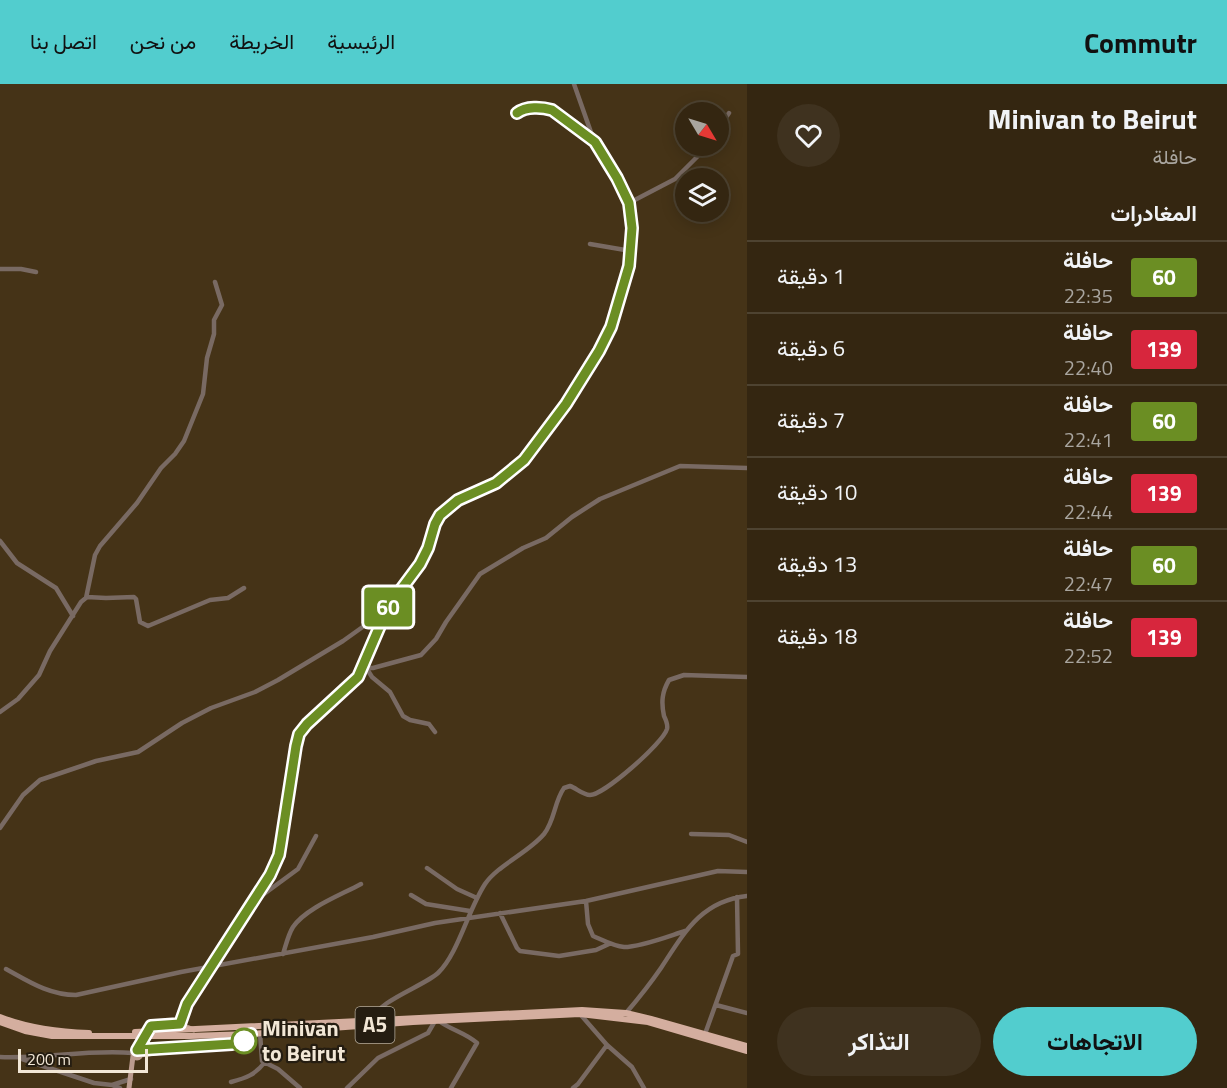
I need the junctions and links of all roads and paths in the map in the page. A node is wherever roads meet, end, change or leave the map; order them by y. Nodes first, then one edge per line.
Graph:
1 (574, 84) edge
2 (517, 113) dead end
3 (595, 142) junction
4 (698, 156) edge
5 (629, 203) junction
6 (590, 244) dead end
7 (631, 251) junction
8 (0, 269) edge
9 (36, 272) dead end
10 (215, 282) dead end
11 (747, 468) edge
12 (0, 541) edge
13 (244, 588) dead end
14 (86, 598) junction
15 (72, 616) junction
16 (380, 627) junction
17 (365, 669) junction
18 (747, 677) edge
19 (0, 712) edge
20 (435, 732) dead end
21 (0, 828) edge
22 (691, 834) dead end
23 (316, 836) dead end
24 (747, 842) edge
25 (428, 868) dead end
26 (747, 872) edge
27 (362, 884) dead end
28 (411, 895) dead end
29 (747, 896) edge
30 (256, 897) junction
31 (737, 897) junction
32 (477, 898) junction
33 (586, 901) junction
34 (470, 911) junction
35 (500, 913) junction
36 (466, 919) junction
37 (685, 931) junction
38 (609, 944) junction
39 (283, 954) junction
40 (738, 954) junction
41 (747, 956) edge
42 (210, 967) junction
43 (6, 969) dead end
44 (716, 1005) junction
45 (626, 1013) junction
46 (747, 1013) edge
47 (580, 1014) junction
48 (0, 1017) edge
49 (413, 1019) junction
50 (373, 1020) junction
51 (433, 1020) junction
52 (0, 1022) edge
53 (179, 1028) junction
54 (260, 1033) junction
55 (251, 1034) junction
56 (705, 1034) junction
57 (607, 1045) junction
58 (747, 1046) edge
59 (747, 1051) edge
60 (137, 1052) junction
61 (0, 1057) edge
62 (20, 1058) junction
63 (264, 1062) junction
64 (132, 1076) junction
65 (231, 1082) dead end
66 (112, 1085) junction
67 (120, 1088) edge
68 (129, 1088) edge
69 (300, 1088) edge
70 (347, 1088) edge
71 (451, 1088) edge
72 (573, 1088) edge
73 (644, 1088) edge

1 - 3 street
2 - 3 street
3 - 5 street
4 - 5 street
5 - 7 street
6 - 7 street
7 - 16 street
8 - 9 street
10 - 14 street
11 - 17 street
12 - 15 street
13 - 14 street
14 - 15 street
15 - 19 street
16 - 17 street
16 - 21 street
17 - 20 street
17 - 30 street
18 - 32 street
22 - 24 street
23 - 30 street
25 - 32 street
26 - 33 street
27 - 39 street
28 - 34 street
29 - 31 street
30 - 42 street
31 - 37 street
31 - 40 street
32 - 34 street
33 - 35 street
33 - 38 street
34 - 36 street
35 - 36 street
35 - 38 street
36 - 39 street
36 - 50 street
37 - 38 street
37 - 45 street
39 - 42 street
40 - 41 street
40 - 44 street
42 - 43 street
42 - 53 street
44 - 46 street
44 - 56 street
45 - 51 highway, A5
45 - 56 highway, A5
47 - 51 highway, A5
47 - 57 street
47 - 59 highway, A5
48 - 53 highway, A5
49 - 50 highway, A5
49 - 51 highway, A5
49 - 54 highway, A5
50 - 53 highway, A5
51 - 70 street
51 - 71 street
52 - 55 highway, A5
53 - 60 main road, bridge
54 - 55 highway, A5
54 - 63 street
55 - 60 main road
56 - 58 highway, A5
57 - 72 street
57 - 73 street
60 - 62 street
60 - 64 main road
61 - 62 street
62 - 66 street
63 - 65 street
63 - 69 street
64 - 66 street
64 - 68 main road
66 - 67 street

